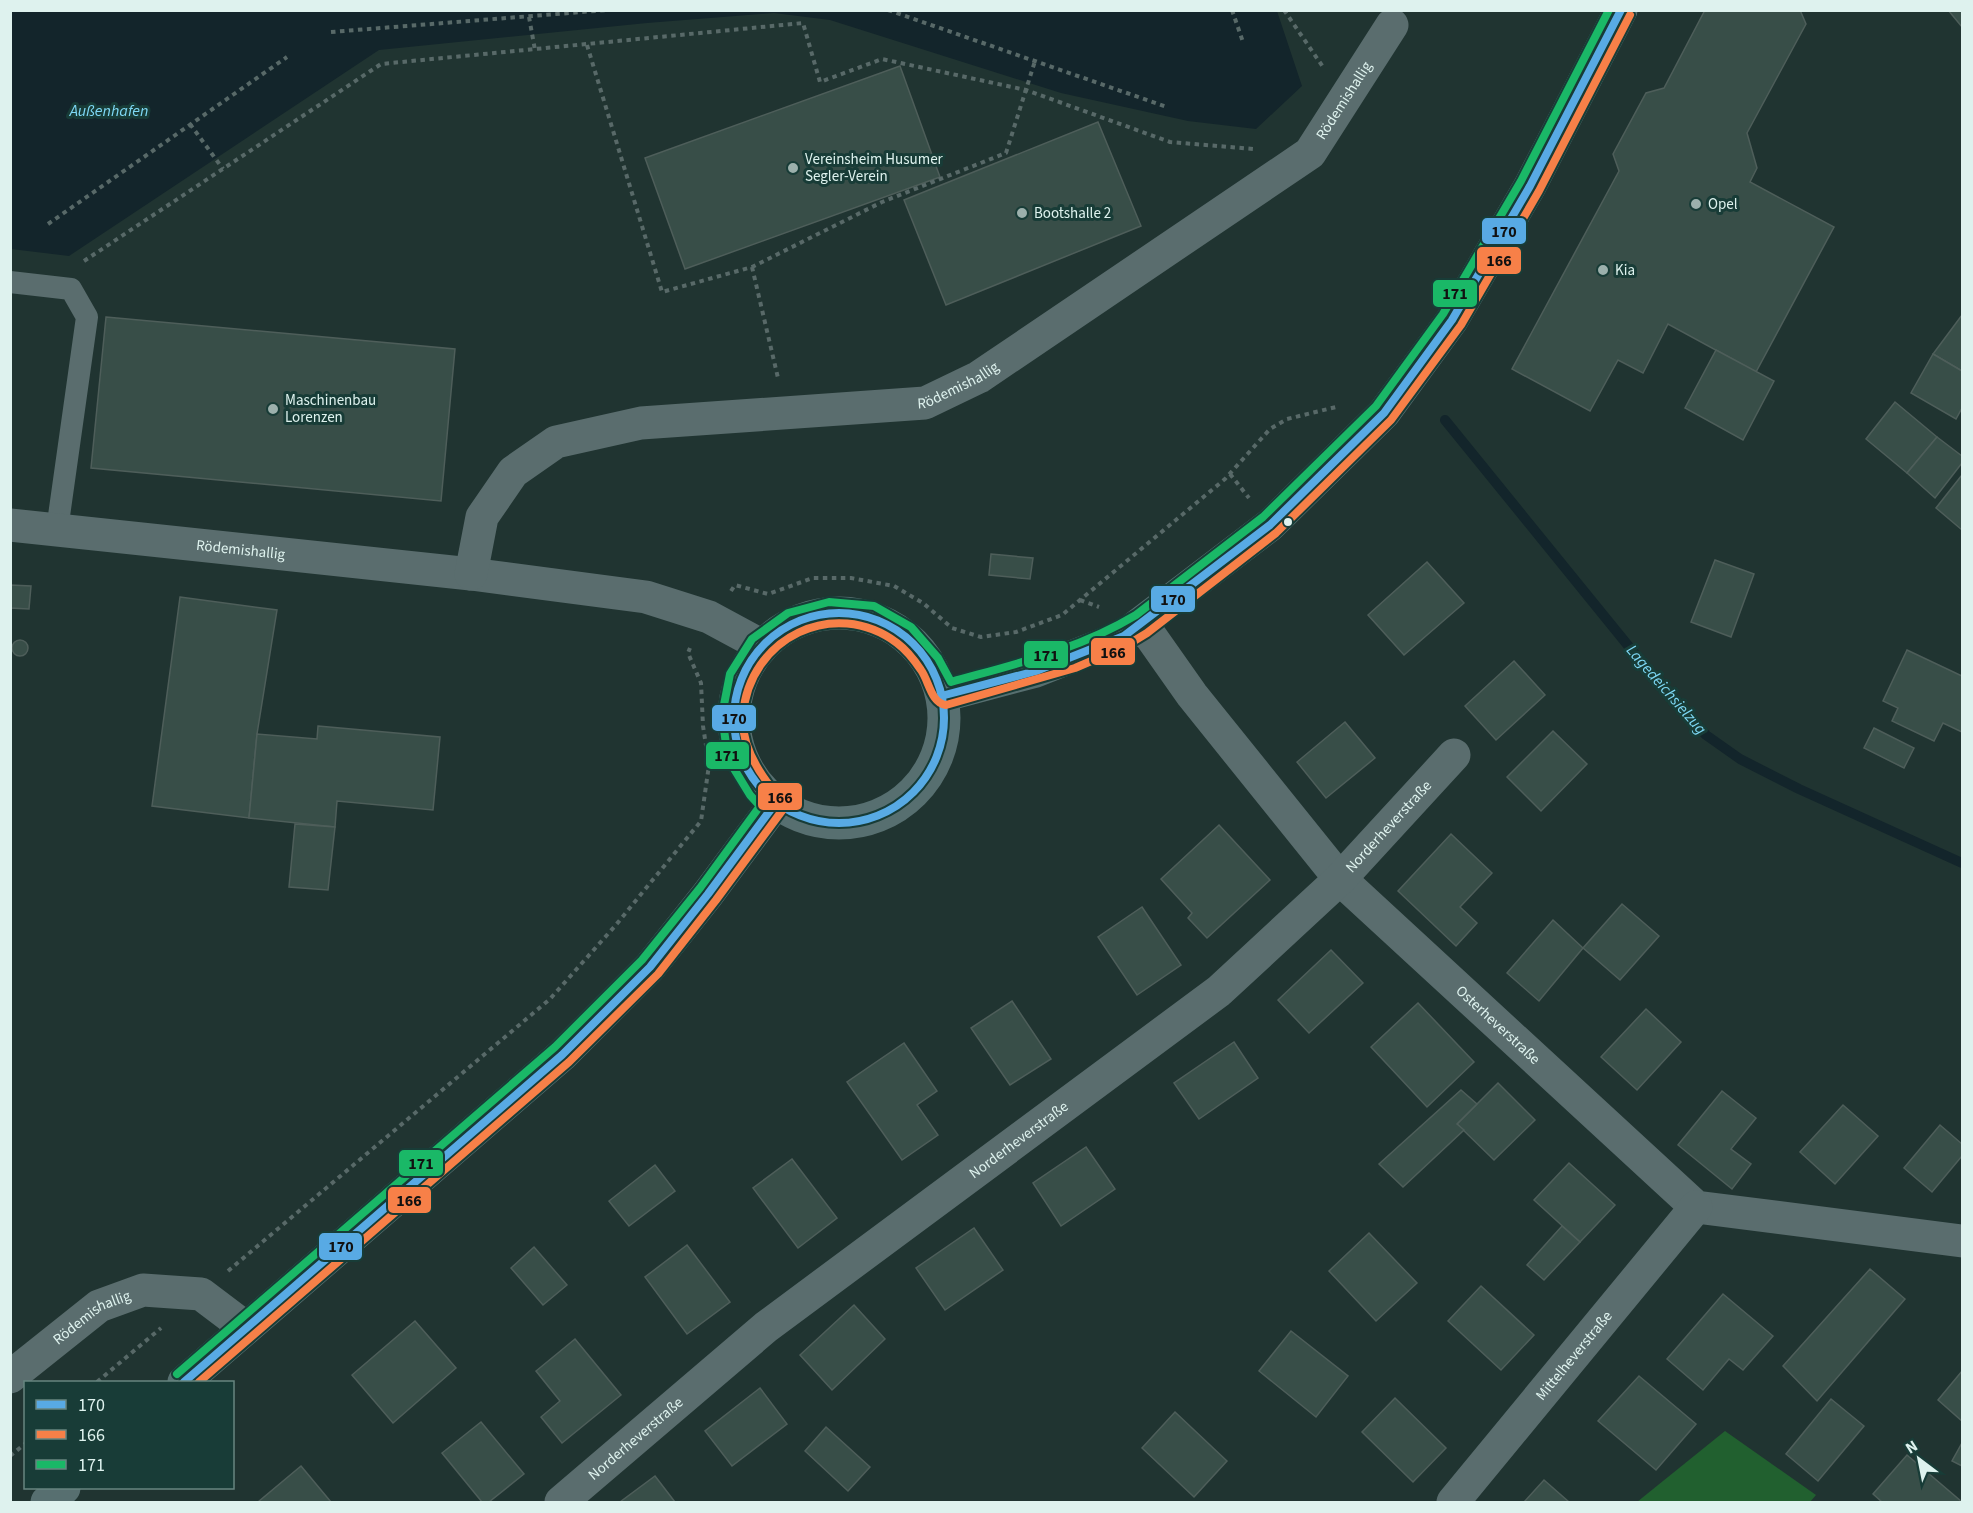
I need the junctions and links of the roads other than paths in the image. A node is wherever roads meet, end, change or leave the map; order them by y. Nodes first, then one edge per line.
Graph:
1 (1622, 10) edge
2 (1392, 25) dead end
3 (10, 282) edge
4 (10, 525) edge
5 (57, 530) junction
6 (471, 574) junction
7 (1142, 624) junction
8 (761, 645) junction
9 (945, 695) junction
10 (1454, 755) dead end
11 (774, 805) junction
12 (1340, 879) junction
13 (1696, 1207) junction
14 (1962, 1241) edge
15 (246, 1328) junction
16 (10, 1377) edge
17 (186, 1381) edge
18 (63, 1489) edge
19 (46, 1503) edge
20 (561, 1503) edge
21 (1453, 1503) edge

1 - 7 main road
2 - 6 street, Rödemishallig
3 - 5 lane
4 - 5 street, Rödemishallig
5 - 6 street, Rödemishallig
6 - 8 street, Rödemishallig
7 - 9 main road
7 - 12 street, Osterheverstraße
8 - 9 main road
8 - 11 main road
9 - 11 main road
10 - 12 street, Norderheverstraße
11 - 15 main road
12 - 13 street, Osterheverstraße
12 - 20 street, Norderheverstraße
13 - 14 street
13 - 21 street, Mittelheverstraße
15 - 16 street, Rödemishallig
15 - 17 main road
18 - 19 main road

